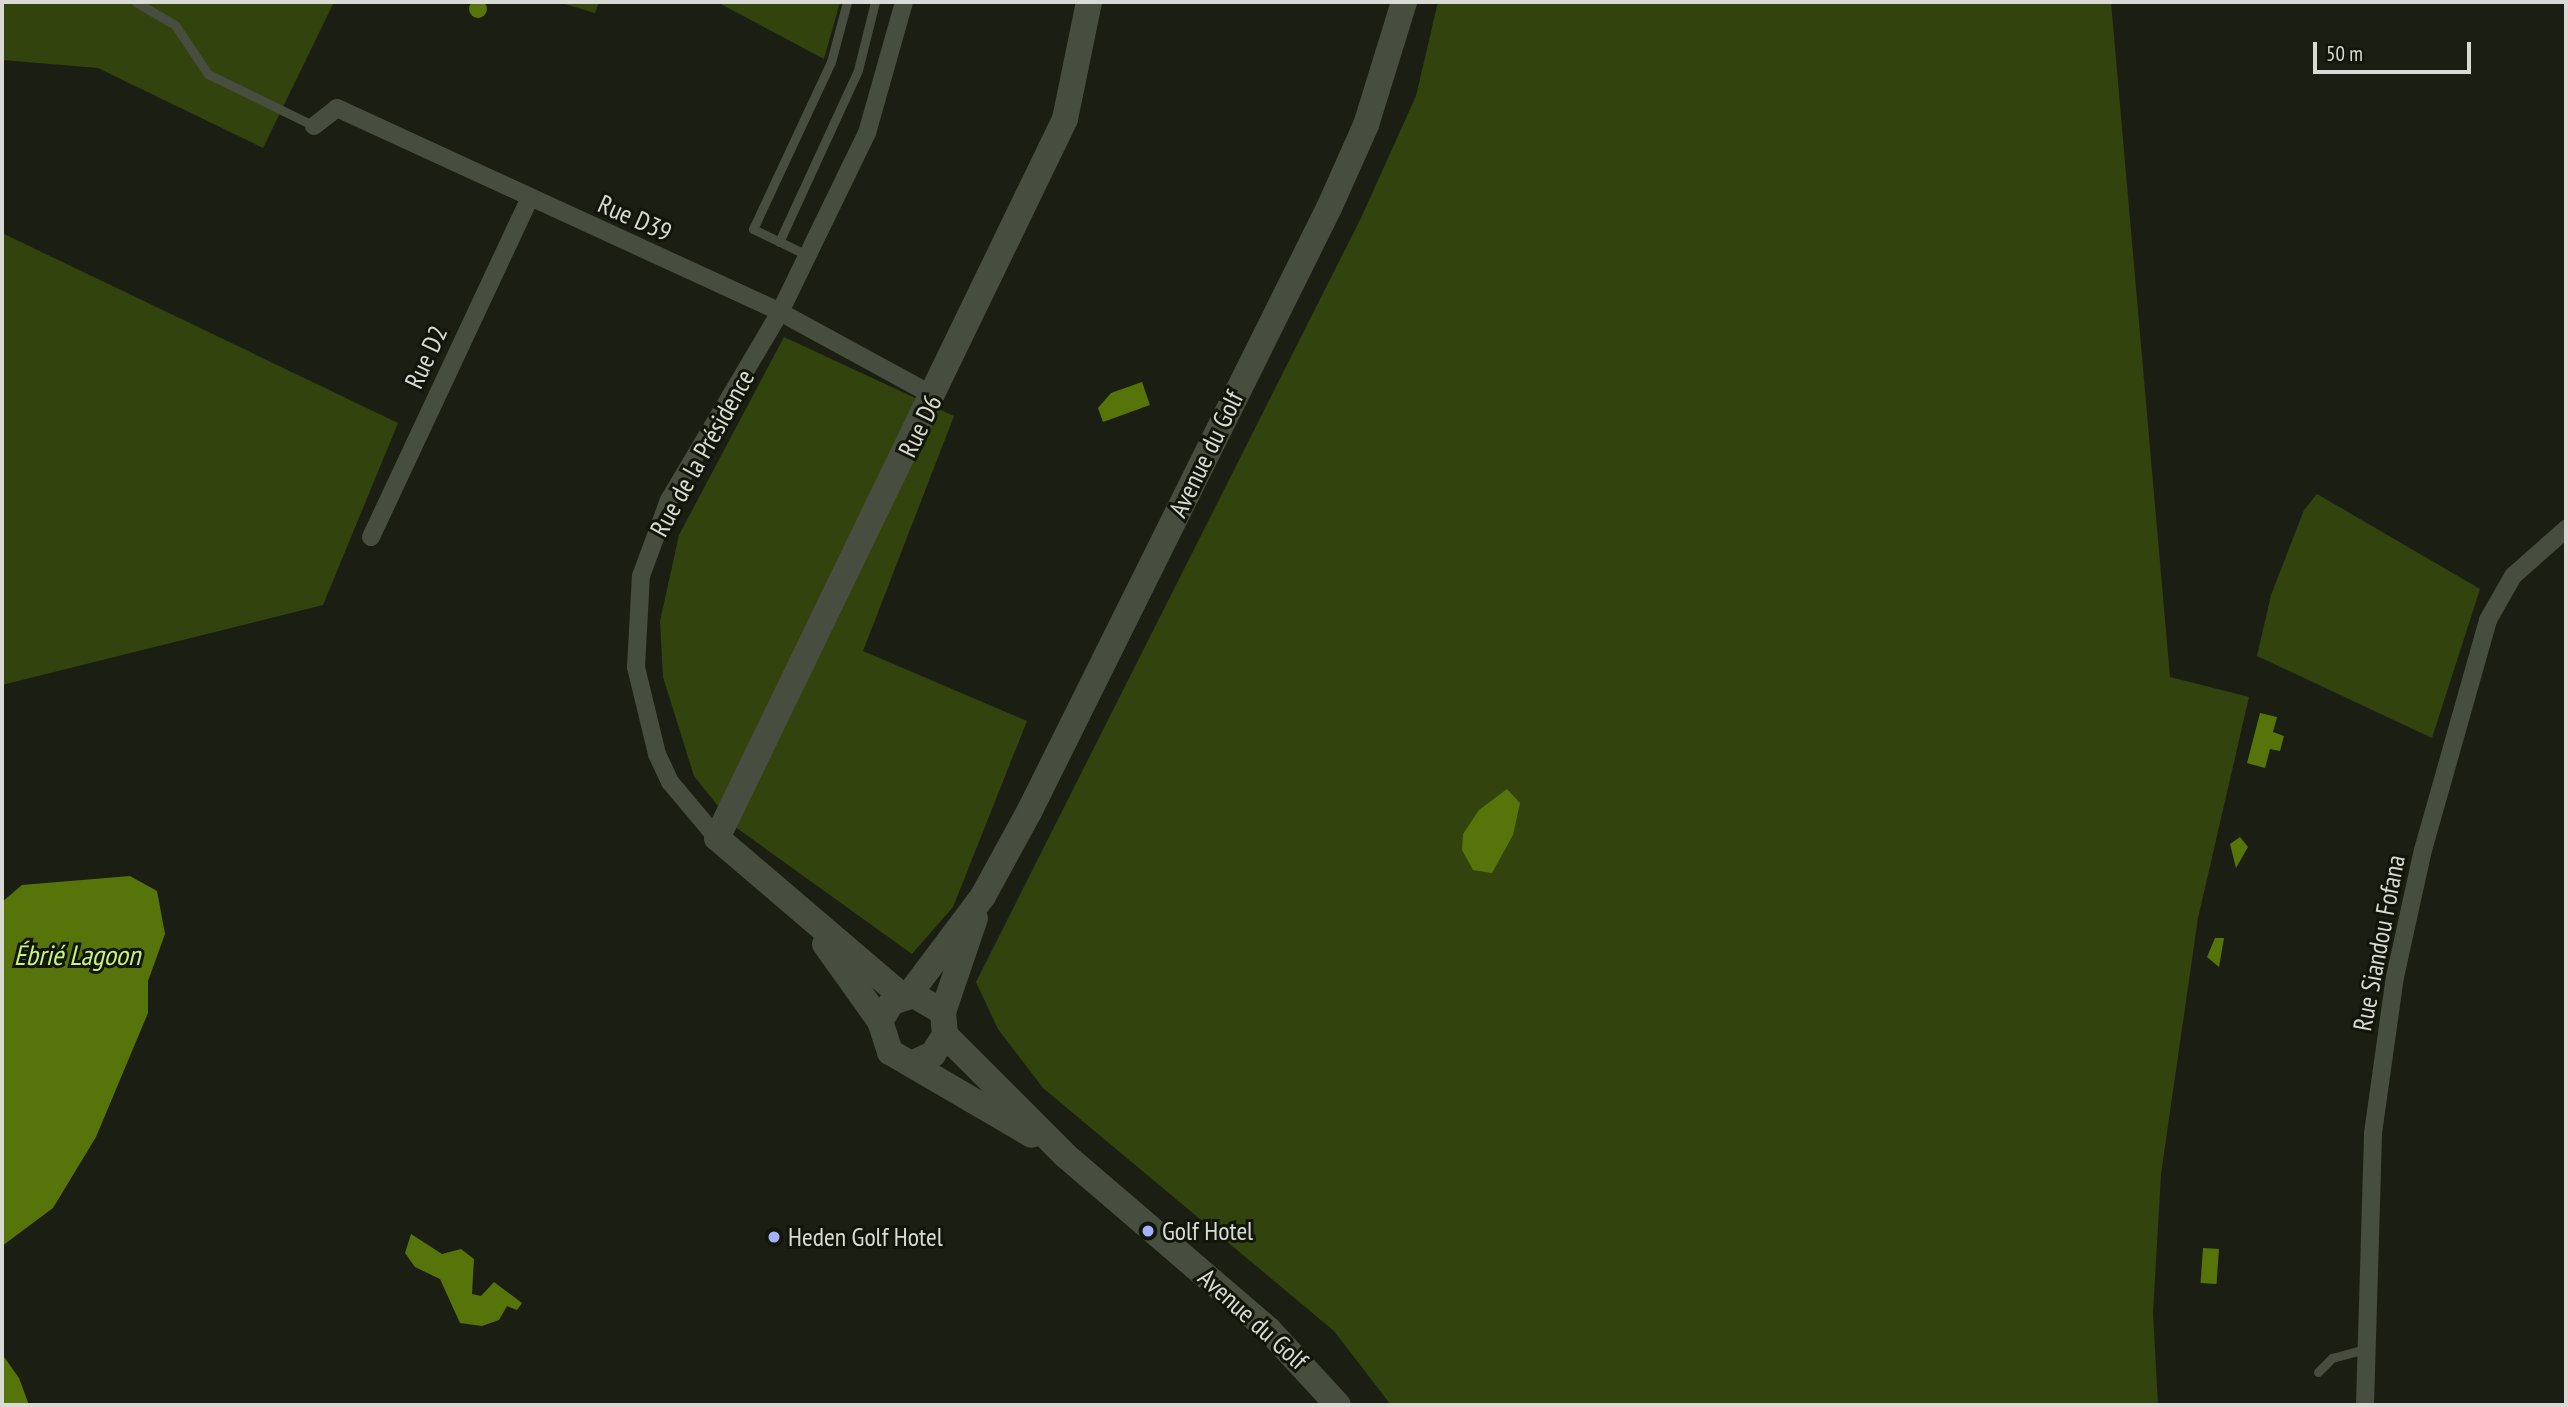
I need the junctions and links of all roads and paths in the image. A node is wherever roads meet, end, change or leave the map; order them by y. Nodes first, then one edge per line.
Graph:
1 (136, 2) edge
2 (847, 2) edge
3 (875, 2) edge
4 (904, 2) edge
5 (1089, 2) edge
6 (1404, 2) edge
7 (314, 126) joint
8 (529, 199) junction
9 (779, 242) junction
10 (807, 255) junction
11 (780, 312) junction
12 (934, 396) junction
13 (2566, 529) edge
14 (371, 537) dead end
15 (718, 838) junction
16 (983, 897) junction
17 (804, 915) junction
18 (905, 996) junction
19 (880, 1021) junction
20 (944, 1023) junction
21 (911, 1064) junction
22 (1066, 1156) junction
23 (2365, 1349) junction
24 (2318, 1372) dead end
25 (1338, 1405) edge
26 (2365, 1405) edge

1 - 7 lane
2 - 9 lane
3 - 9 lane
4 - 10 street, Rue de la Présidence
5 - 12 main road, Rue D6
6 - 16 main road, Avenue du Golf
7 - 8 street, Rue D39
8 - 11 street, Rue D39
8 - 14 street, Rue D2
9 - 10 lane
10 - 11 street, Rue de la Présidence
11 - 12 street, Rue D39
11 - 15 street, Rue de la Présidence
12 - 15 main road, Rue D6
13 - 23 street, Rue Siandou Fofana
15 - 17 main road, Rue de la Présidence
16 - 18 main road, Avenue du Golf
16 - 20 main road, Avenue du Golf
17 - 18 main road, Rue de la Présidence
17 - 19 main road, Rue de la Présidence
18 - 19 main road, Avenue du Golf
18 - 20 main road, Avenue du Golf
19 - 21 main road, Avenue du Golf
20 - 21 main road, Avenue du Golf
20 - 22 main road, Avenue du Golf
21 - 22 main road, Avenue du Golf
22 - 25 main road, Avenue du Golf
23 - 24 lane
23 - 26 street, Rue Siandou Fofana

